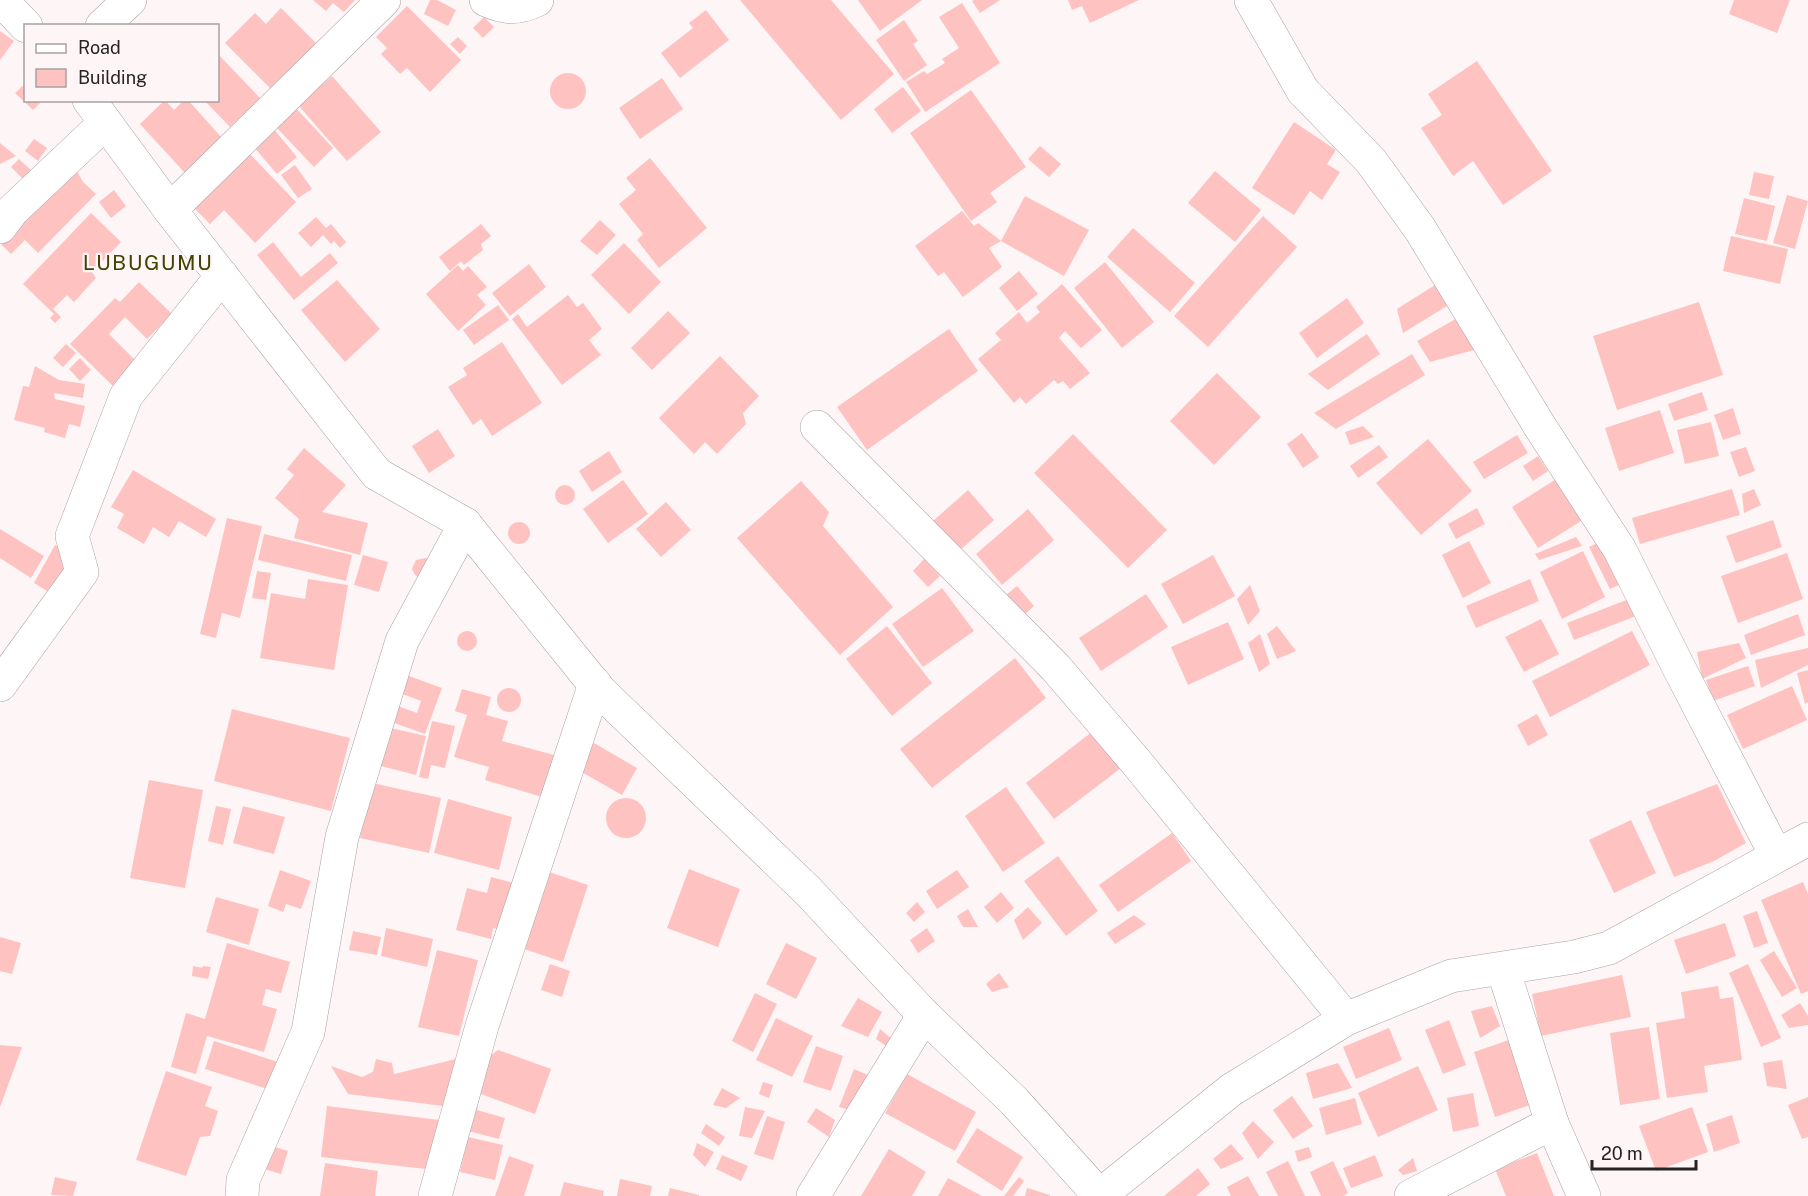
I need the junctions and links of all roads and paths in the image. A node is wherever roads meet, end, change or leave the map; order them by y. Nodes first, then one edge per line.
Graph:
1 (1, 0) edge
2 (130, 0) edge
3 (384, 0) edge
4 (486, 0) edge
5 (537, 0) edge
6 (1251, 0) edge
7 (24, 24) edge
8 (104, 24) edge
9 (97, 112) edge
10 (170, 210) junction
11 (0, 228) edge
12 (222, 276) junction
13 (817, 426) dead end
14 (465, 524) junction
15 (594, 684) junction
16 (0, 685) edge
17 (1808, 839) edge
18 (1776, 855) junction
19 (1503, 969) junction
20 (924, 1015) junction
21 (1346, 1019) junction
22 (1552, 1123) junction
23 (242, 1196) edge
24 (435, 1196) edge
25 (813, 1196) edge
26 (1100, 1196) edge
27 (1411, 1196) edge
28 (1584, 1196) edge

1 - 7 street
2 - 8 street
3 - 10 street
4 - 5 street
6 - 18 street
9 - 10 street
9 - 11 street
10 - 12 street
12 - 14 street
12 - 16 street
13 - 21 street
14 - 15 street
14 - 23 street
15 - 20 street
15 - 24 street
17 - 18 street
18 - 19 street
19 - 21 street
19 - 22 street
20 - 25 street
20 - 26 street
21 - 26 street
22 - 27 street
22 - 28 street

